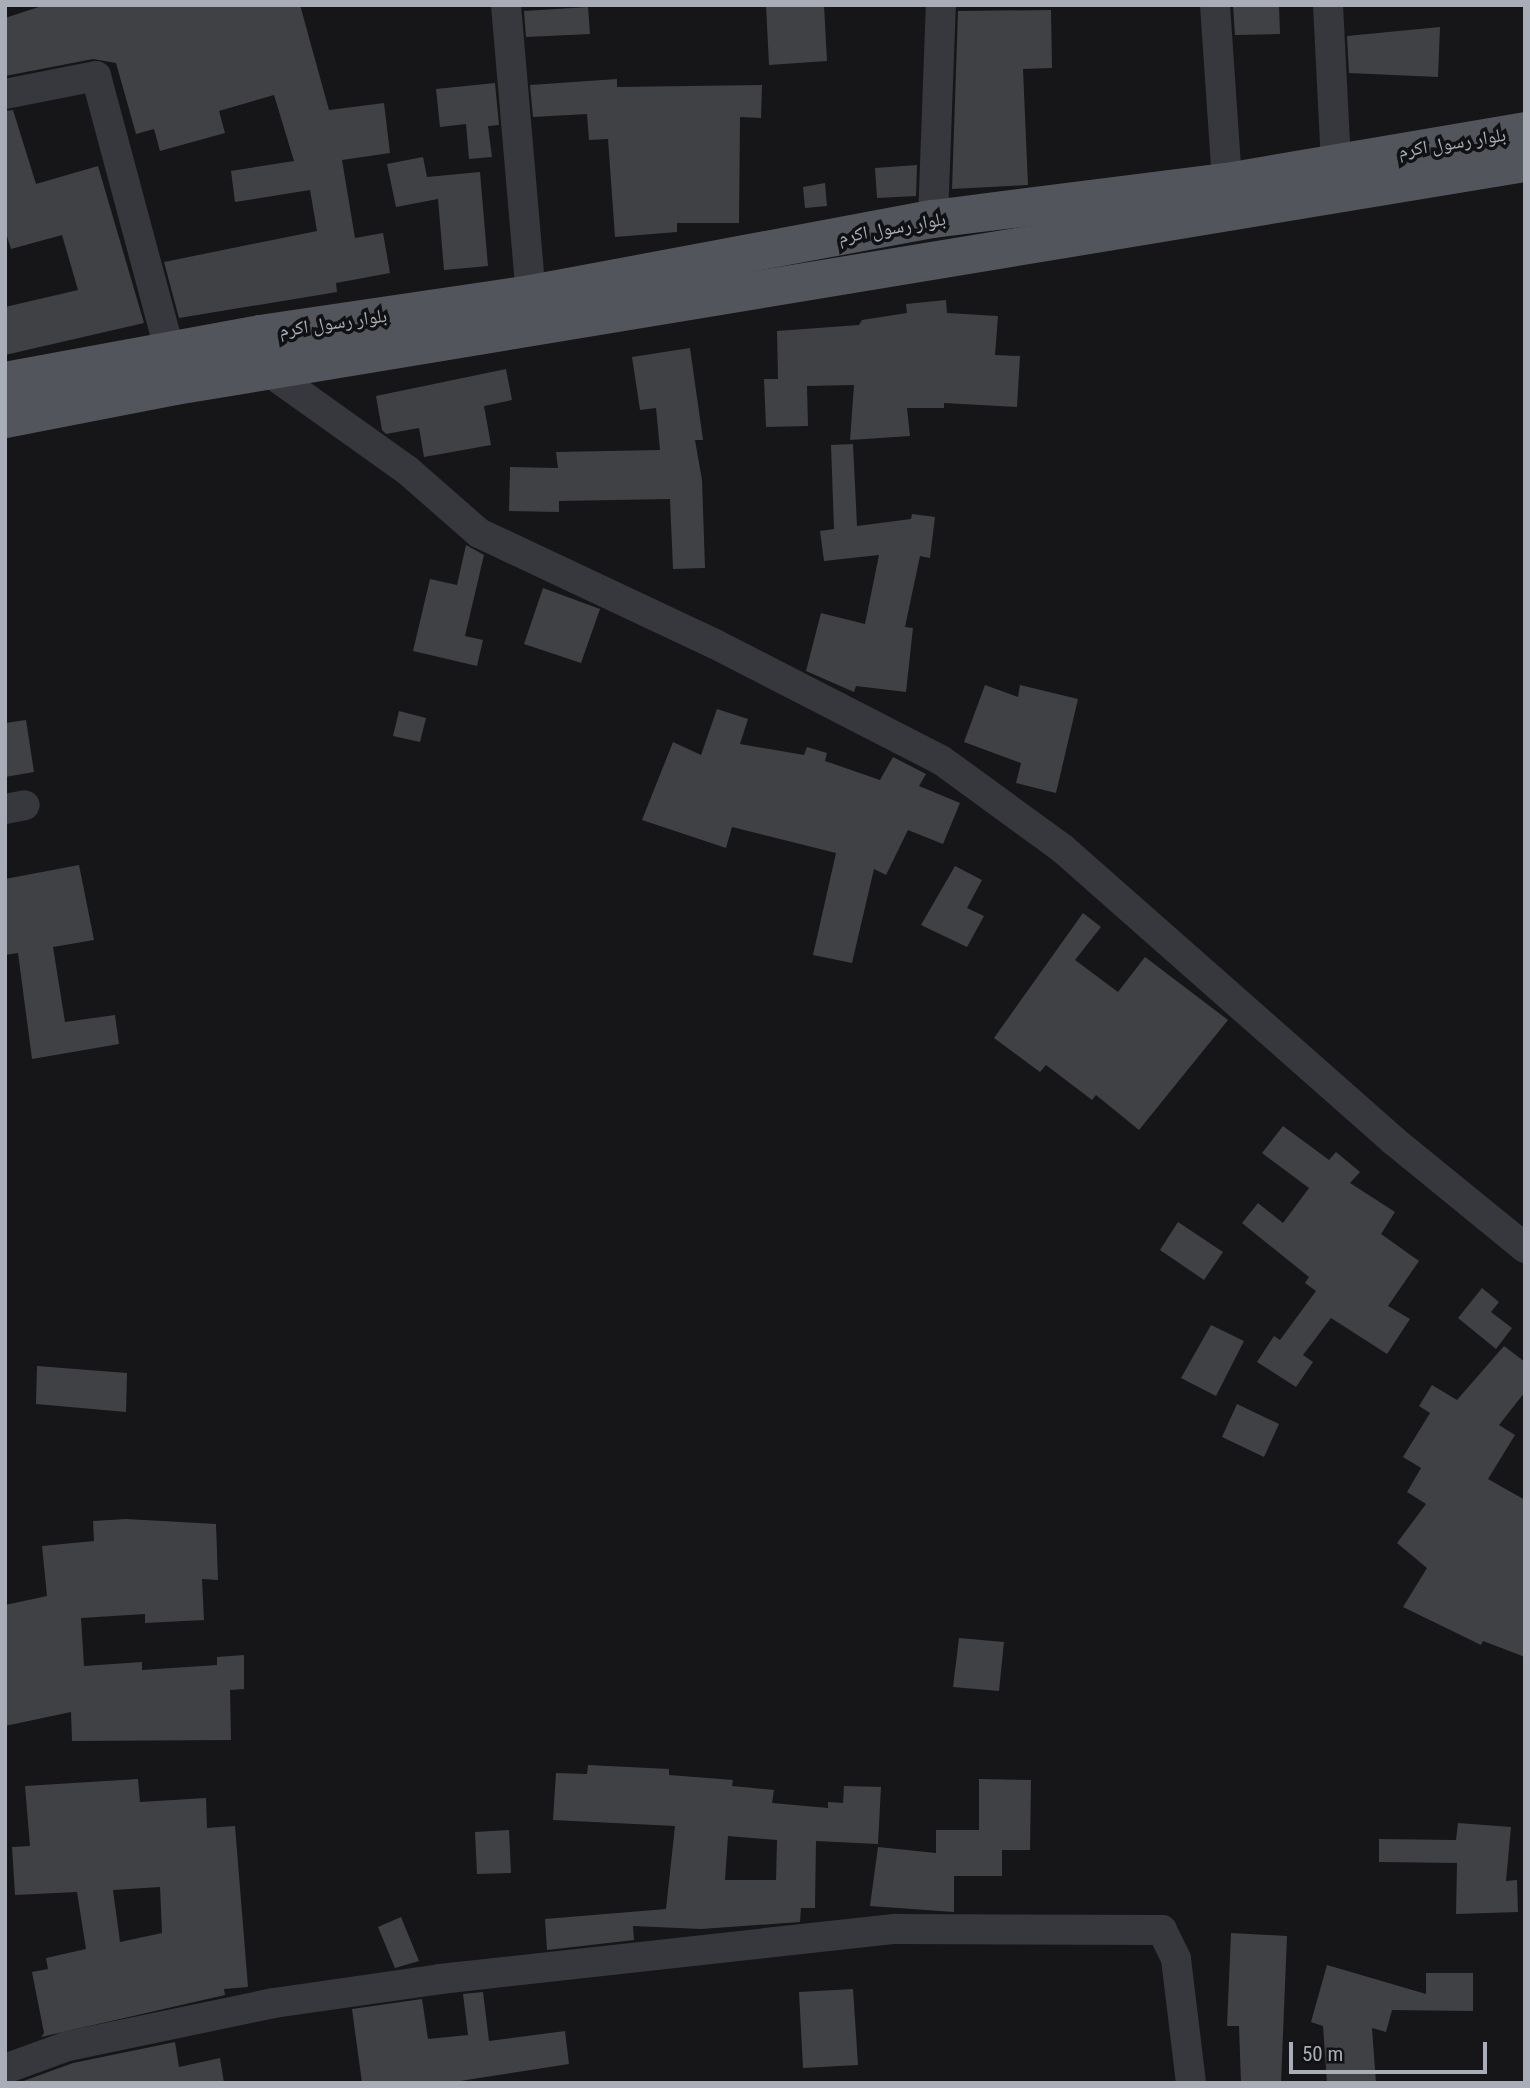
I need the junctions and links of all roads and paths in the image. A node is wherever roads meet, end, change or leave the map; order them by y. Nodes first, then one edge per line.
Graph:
1 (506, 5) edge
2 (941, 5) edge
3 (1215, 5) edge
4 (1328, 5) edge
5 (5, 94) edge
6 (1525, 131) edge
7 (1336, 161) junction
8 (1525, 163) edge
9 (1227, 181) junction
10 (933, 219) junction
11 (531, 294) junction
12 (260, 334) junction
13 (170, 353) junction
14 (268, 371) junction
15 (5, 381) edge
16 (5, 419) edge
17 (1525, 1248) edge
18 (5, 2069) edge
19 (1191, 2083) edge

1 - 11 street
2 - 10 street
3 - 9 street
4 - 7 street
5 - 13 street
6 - 7 main road, بلوار رسول اکرم
7 - 9 main road, بلوار رسول اکرم
8 - 14 main road, بلوار رسول اکرم
9 - 10 main road, بلوار رسول اکرم
10 - 11 main road, بلوار رسول اکرم
11 - 12 main road, بلوار رسول اکرم
12 - 13 main road, بلوار رسول اکرم
12 - 14 main road, بلوار رسول اکرم
13 - 15 main road, بلوار رسول اکرم
14 - 16 main road, بلوار رسول اکرم
14 - 17 street
18 - 19 street

